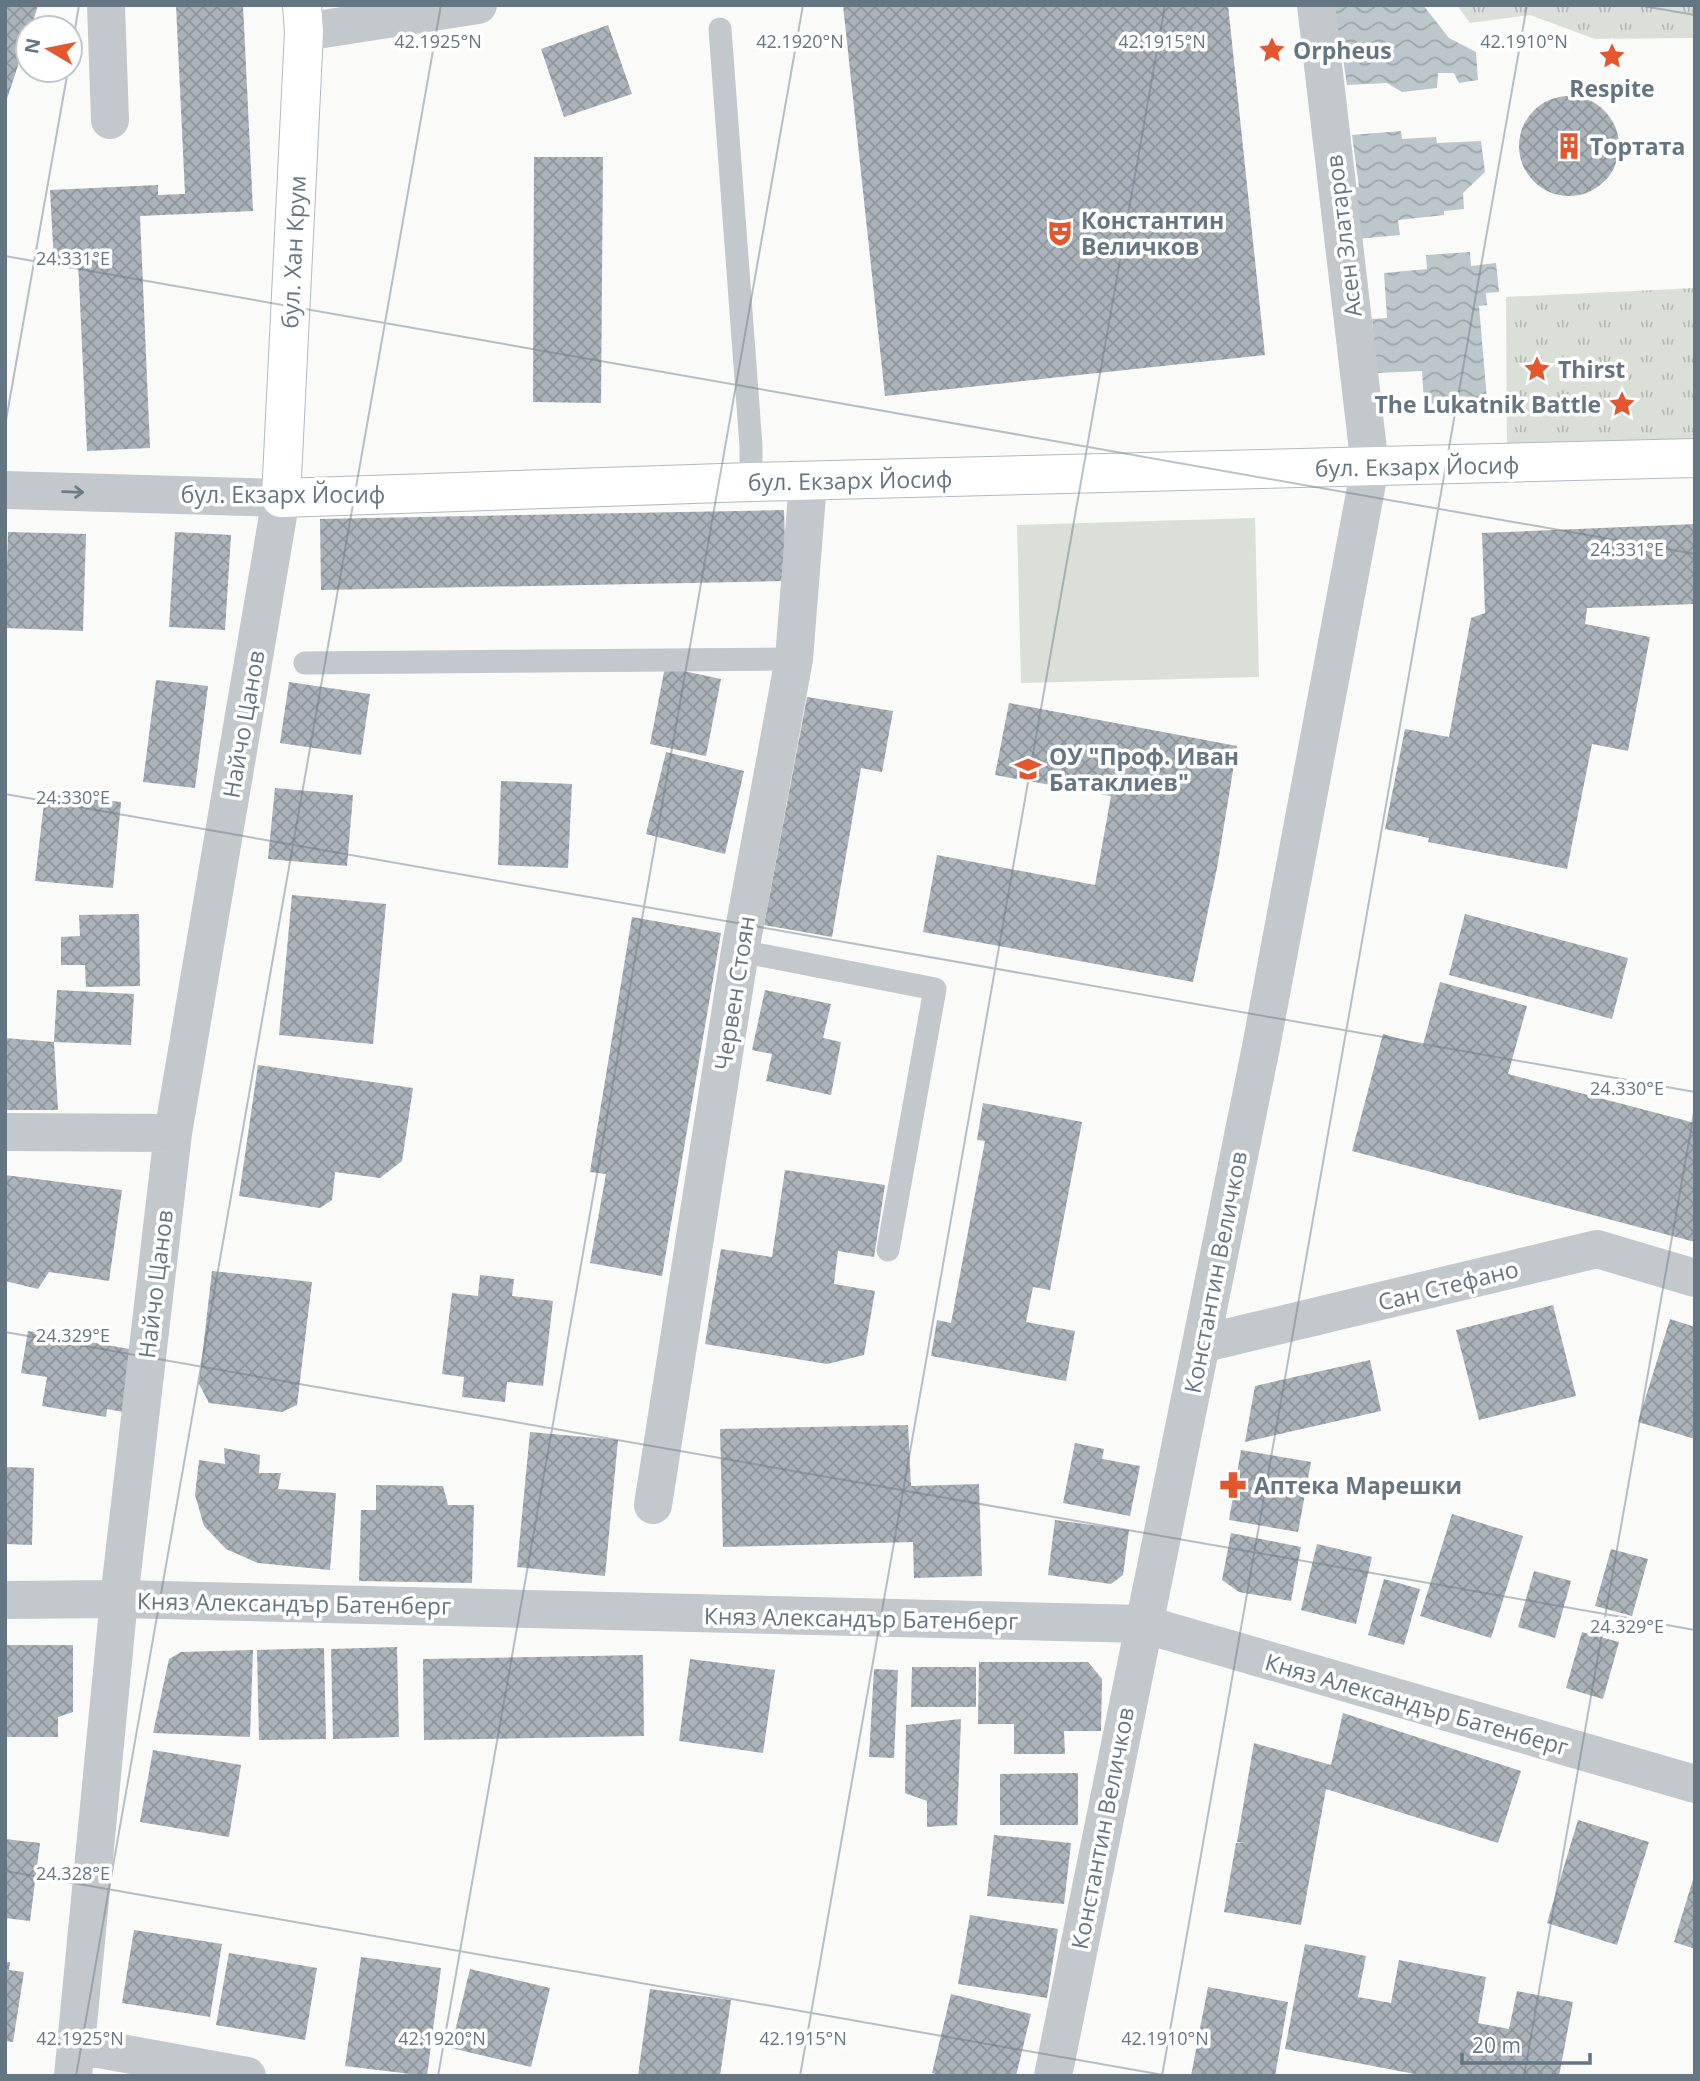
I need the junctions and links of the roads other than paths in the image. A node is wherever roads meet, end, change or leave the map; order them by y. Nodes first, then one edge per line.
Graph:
1 (106, 5) edge
2 (478, 5) edge
3 (1316, 5) edge
4 (303, 19) edge
5 (720, 29) dead end
6 (110, 120) dead end
7 (1695, 458) edge
8 (1370, 467) junction
9 (751, 482) junction
10 (808, 482) junction
11 (5, 490) edge
12 (281, 498) junction
13 (794, 659) junction
14 (305, 663) dead end
15 (740, 951) junction
16 (5, 1132) edge
17 (173, 1133) junction
18 (888, 1250) dead end
19 (1695, 1278) edge
20 (1200, 1345) junction
21 (653, 1505) dead end
22 (119, 1599) junction
23 (5, 1601) edge
24 (1143, 1625) junction
25 (1695, 1784) edge
26 (75, 2061) edge
27 (247, 2076) edge
28 (1052, 2076) edge

1 - 6 street
2 - 4 street
3 - 8 street, Асен Златаров
4 - 12 street, бул. Хан Крум
5 - 9 lane
7 - 8 street, бул. Екзарх Йосиф
8 - 10 street, бул. Екзарх Йосиф
8 - 20 street, Константин Величков
9 - 10 street, бул. Екзарх Йосиф
9 - 12 street, бул. Екзарх Йосиф
10 - 13 street, Червен Стоян
11 -> 12 street, бул. Екзарх Йосиф
12 - 17 street, Найчо Цанов
13 - 14 lane
13 - 15 street, Червен Стоян
15 - 18 lane
15 - 21 street, Червен Стоян
16 - 17 street
17 - 22 street, Найчо Цанов
19 - 20 street, Сан Стефано
20 - 24 street, Константин Величков
22 - 23 street, Княз Александър Батенберг
22 - 24 street, Княз Александър Батенберг
22 - 26 street, Найчо Цанов
24 - 25 street, Княз Александър Батенберг
24 - 28 street, Константин Величков
26 - 27 street

